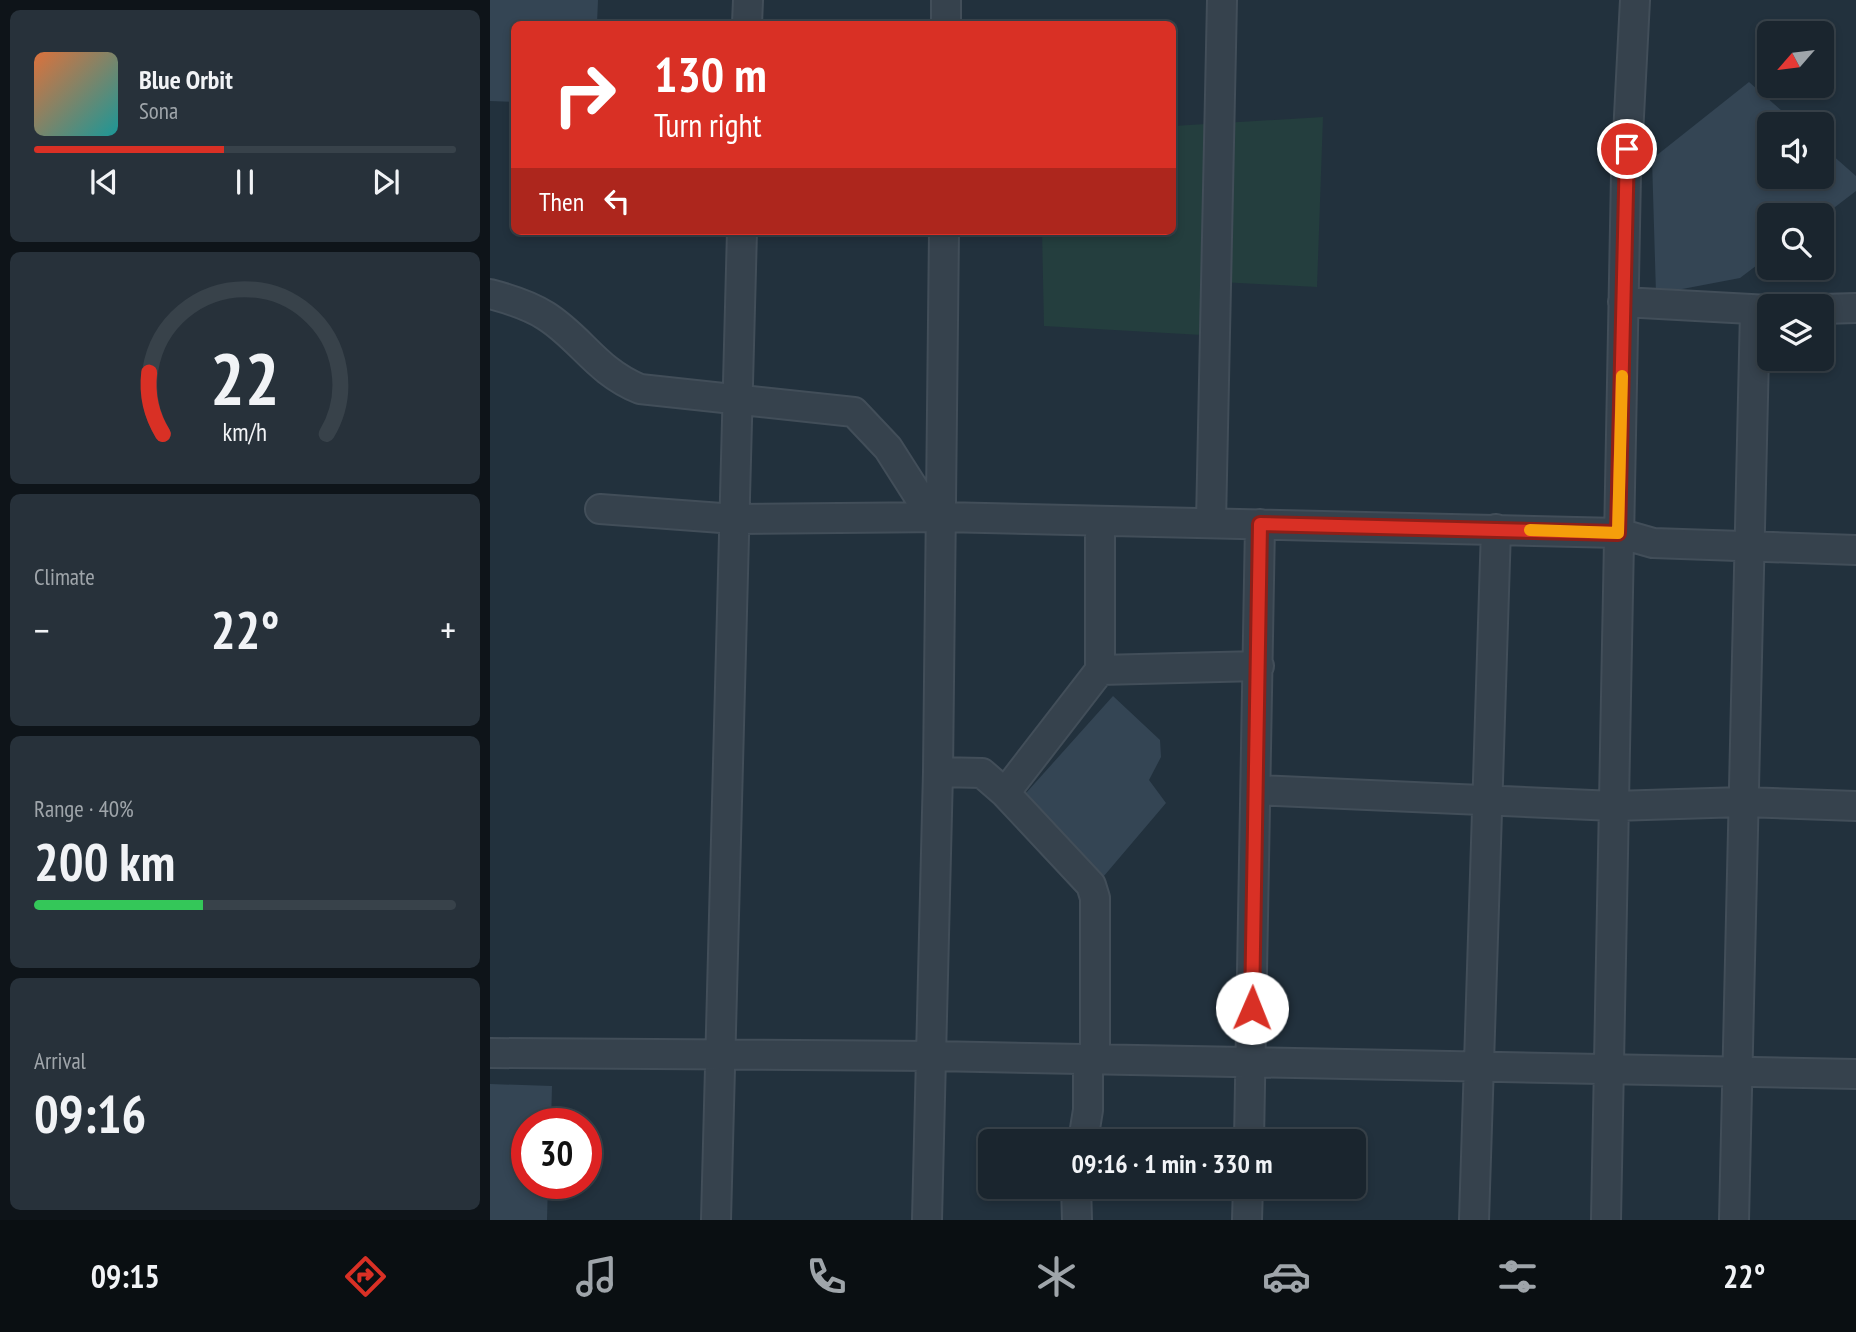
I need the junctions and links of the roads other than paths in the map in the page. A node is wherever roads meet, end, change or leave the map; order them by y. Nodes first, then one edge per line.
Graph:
1 (748, 0) edge
2 (946, 0) edge
3 (1222, 0) edge
4 (1635, 0) edge
5 (747, 21) edge
6 (946, 21) edge
7 (742, 235) edge
8 (944, 235) edge
9 (490, 294) edge
10 (1623, 302) junction
11 (1856, 308) edge
12 (1834, 309) edge
13 (1757, 310) edge
14 (1758, 371) edge
15 (738, 401) junction
16 (600, 509) dead end
17 (937, 517) junction
18 (735, 519) junction
19 (1100, 521) junction
20 (1211, 523) junction
21 (1260, 524) junction
22 (1496, 530) junction
23 (1618, 533) junction
24 (1748, 548) junction
25 (1856, 550) edge
26 (1259, 666) junction
27 (1100, 670) junction
28 (938, 772) junction
29 (1256, 790) junction
30 (1005, 793) junction
31 (1488, 800) junction
32 (1743, 802) junction
33 (1614, 806) junction
34 (1856, 806) edge
35 (490, 1053) edge
36 (721, 1056) junction
37 (932, 1056) junction
38 (1092, 1059) junction
39 (1251, 1062) junction
40 (1477, 1067) junction
41 (1609, 1069) junction
42 (1737, 1072) junction
43 (1856, 1074) edge
44 (1085, 1129) edge
45 (1249, 1129) edge
46 (1076, 1199) edge
47 (1248, 1199) edge
48 (716, 1220) edge
49 (927, 1220) edge
50 (1077, 1220) edge
51 (1247, 1220) edge
52 (1474, 1220) edge
53 (1606, 1220) edge
54 (1734, 1220) edge

1 - 5 street
2 - 6 street
3 - 20 street
4 - 10 street
7 - 15 street
8 - 17 street
9 - 15 street
10 - 13 street
10 - 23 street
11 - 12 street
14 - 24 street
15 - 17 street
15 - 18 street
16 - 18 street
17 - 18 street
17 - 19 street
17 - 28 street
18 - 36 street
19 - 20 street
19 - 27 street
20 - 21 street
21 - 22 street
21 - 26 street
22 - 23 street
22 - 31 street
23 - 24 street
23 - 33 street
24 - 25 street
24 - 32 street
26 - 27 street
26 - 29 street
27 - 30 street
28 - 30 street
28 - 37 street
29 - 31 street
29 - 39 street
30 - 38 street
31 - 33 street
31 - 40 street
32 - 33 street
32 - 34 street
32 - 42 street
33 - 41 street
35 - 36 street
36 - 37 street
36 - 48 street
37 - 38 street
37 - 49 street
38 - 39 street
38 - 44 street
39 - 40 street
39 - 45 street
40 - 41 street
40 - 52 street
41 - 42 street
41 - 53 street
42 - 43 street
42 - 54 street
46 - 50 street
47 - 51 street

